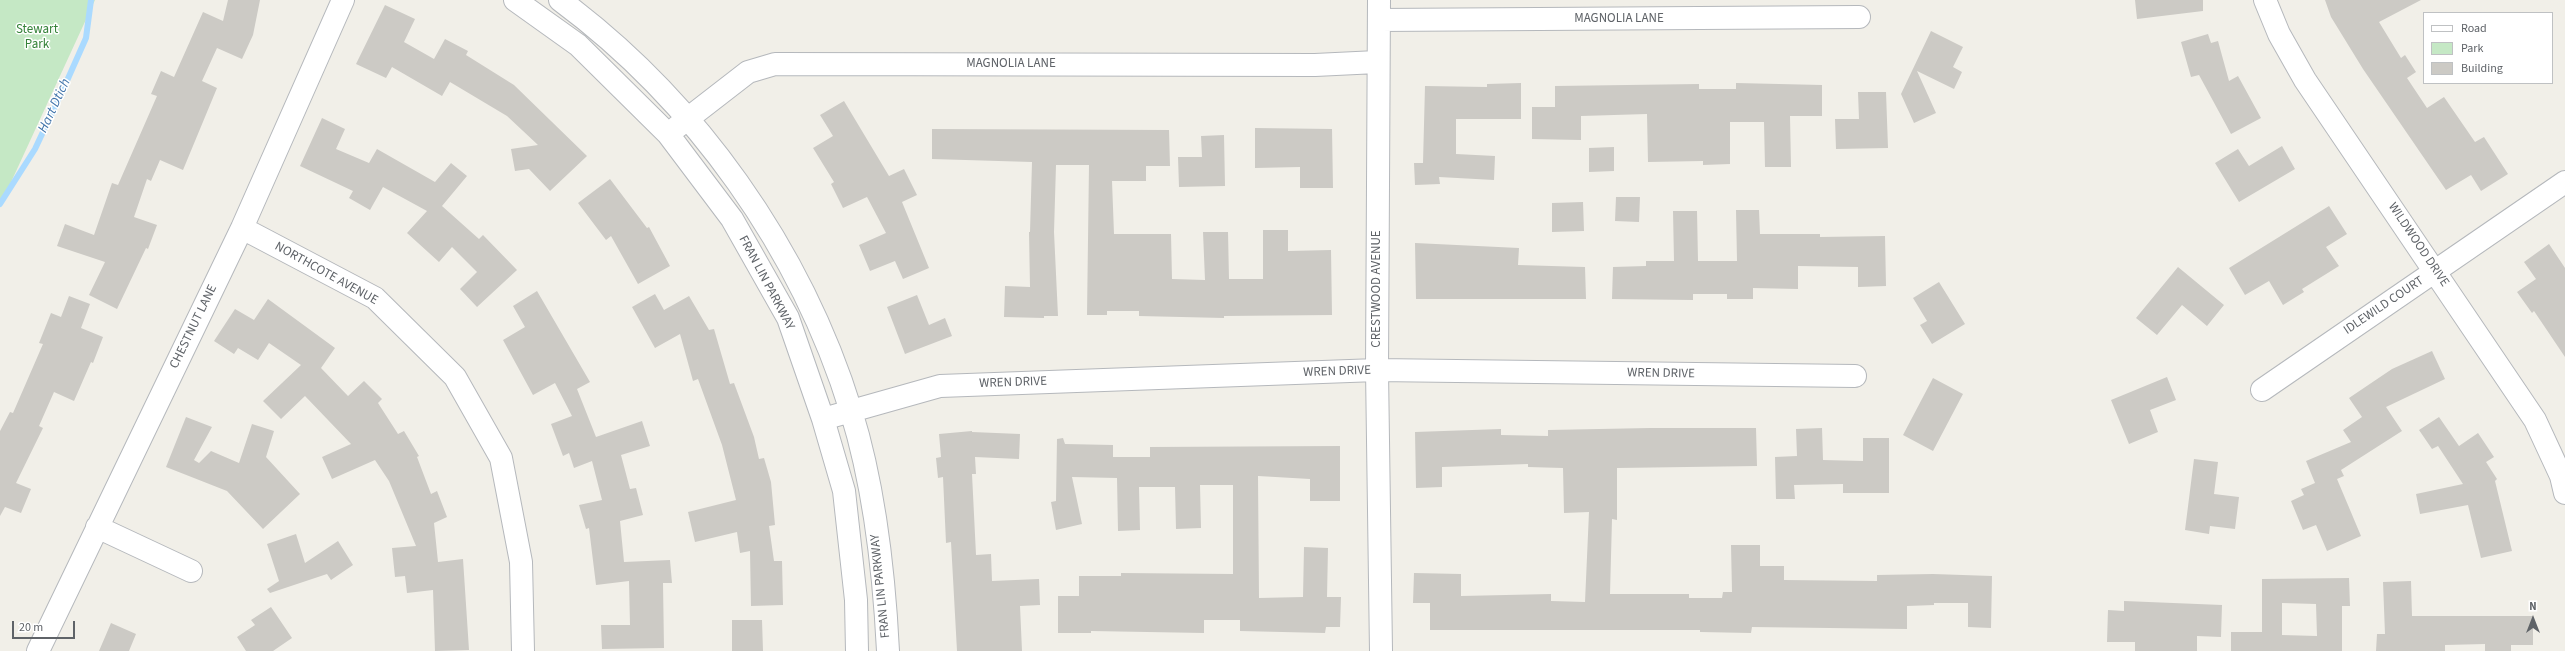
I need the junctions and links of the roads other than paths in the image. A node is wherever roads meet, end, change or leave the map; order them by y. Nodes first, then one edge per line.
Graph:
1 (342, 0) edge
2 (515, 0) edge
3 (560, 0) edge
4 (2265, 0) edge
5 (1379, 10) edge
6 (1859, 17) dead end
7 (1377, 62) junction
8 (688, 117) junction
9 (668, 134) junction
10 (2565, 182) edge
11 (242, 228) junction
12 (2436, 271) junction
13 (1378, 370) junction
14 (1855, 376) dead end
15 (2262, 390) dead end
16 (851, 411) junction
17 (824, 419) junction
18 (2565, 492) edge
19 (97, 527) junction
20 (191, 571) dead end
21 (38, 651) edge
22 (523, 651) edge
23 (857, 651) edge
24 (888, 651) edge
25 (1381, 651) edge

1 - 11 street, CHESTNUT LANE
2 - 9 street, FRAN LIN PARKWAY
3 - 8 street, FRAN LIN PARKWAY
4 - 12 street, WILDWOOD DRIVE
5 - 6 street, MAGNOLIA LANE
5 - 7 street, CRESTWOOD AVENUE
7 - 8 street, MAGNOLIA LANE
7 - 13 street, CRESTWOOD AVENUE
8 - 9 street, MAGNOLIA LANE
8 - 16 street, FRAN LIN PARKWAY
9 - 17 street, FRAN LIN PARKWAY
10 - 12 street, IDLEWILD COURT
11 - 19 street, CHESTNUT LANE
11 - 22 street, NORTHCOTE AVENUE
12 - 15 street, IDLEWILD COURT
12 - 18 street, WILDWOOD DRIVE
13 - 14 street, WREN DRIVE
13 - 16 street, WREN DRIVE
13 - 25 street, CRESTWOOD AVENUE
16 - 17 street, WREN DRIVE
16 - 24 street, FRAN LIN PARKWAY
17 - 23 street, FRAN LIN PARKWAY
19 - 20 street
19 - 21 street, CHESTNUT LANE

